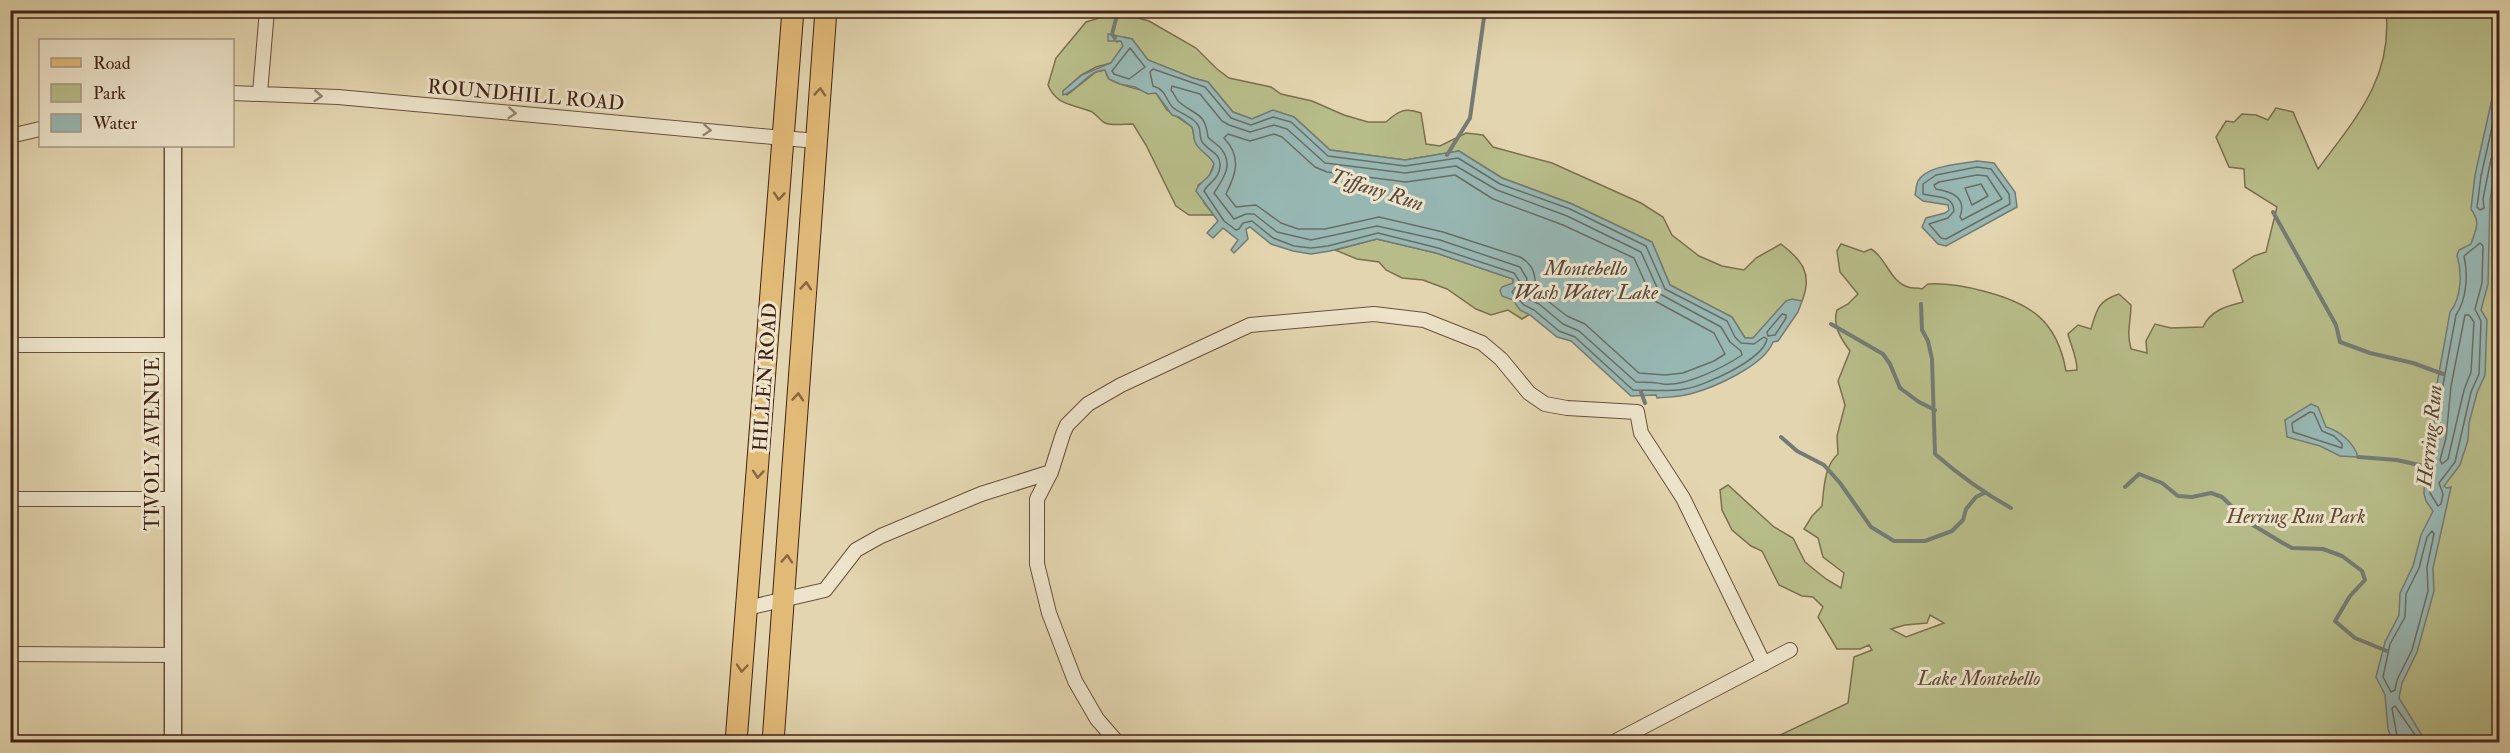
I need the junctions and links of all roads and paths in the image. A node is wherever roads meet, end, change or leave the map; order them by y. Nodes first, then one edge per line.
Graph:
1 (267, 10) edge
2 (792, 10) edge
3 (826, 10) edge
4 (234, 93) edge
5 (260, 93) junction
6 (39, 129) edge
7 (10, 136) edge
8 (783, 137) junction
9 (816, 141) junction
10 (173, 147) edge
11 (10, 345) edge
12 (173, 345) junction
13 (1051, 472) junction
14 (10, 500) edge
15 (173, 500) junction
16 (785, 598) junction
17 (747, 608) junction
18 (1790, 650) dead end
19 (10, 654) edge
20 (173, 655) junction
21 (1764, 664) junction
22 (173, 742) edge
23 (736, 742) edge
24 (773, 742) edge
25 (1117, 742) edge
26 (1614, 742) edge

1 - 5 street
2 - 8 main road, HILLEN ROAD
9 -> 3 main road, HILLEN ROAD
4 - 5 street, ROUNDHILL ROAD
5 -> 8 street, ROUNDHILL ROAD
6 - 7 street
8 - 9 street, ROUNDHILL ROAD
8 -> 17 main road, HILLEN ROAD
16 -> 9 main road, HILLEN ROAD
10 - 12 street, TIVOLY AVENUE
11 - 12 street
12 - 15 street, TIVOLY AVENUE
13 - 16 street
13 - 21 street
13 - 25 street
14 - 15 street
15 - 20 street, TIVOLY AVENUE
16 - 17 street
16 - 24 main road, HILLEN ROAD
17 -> 23 main road, HILLEN ROAD
18 - 21 street
19 - 20 street
20 - 22 street, TIVOLY AVENUE
21 - 26 street

